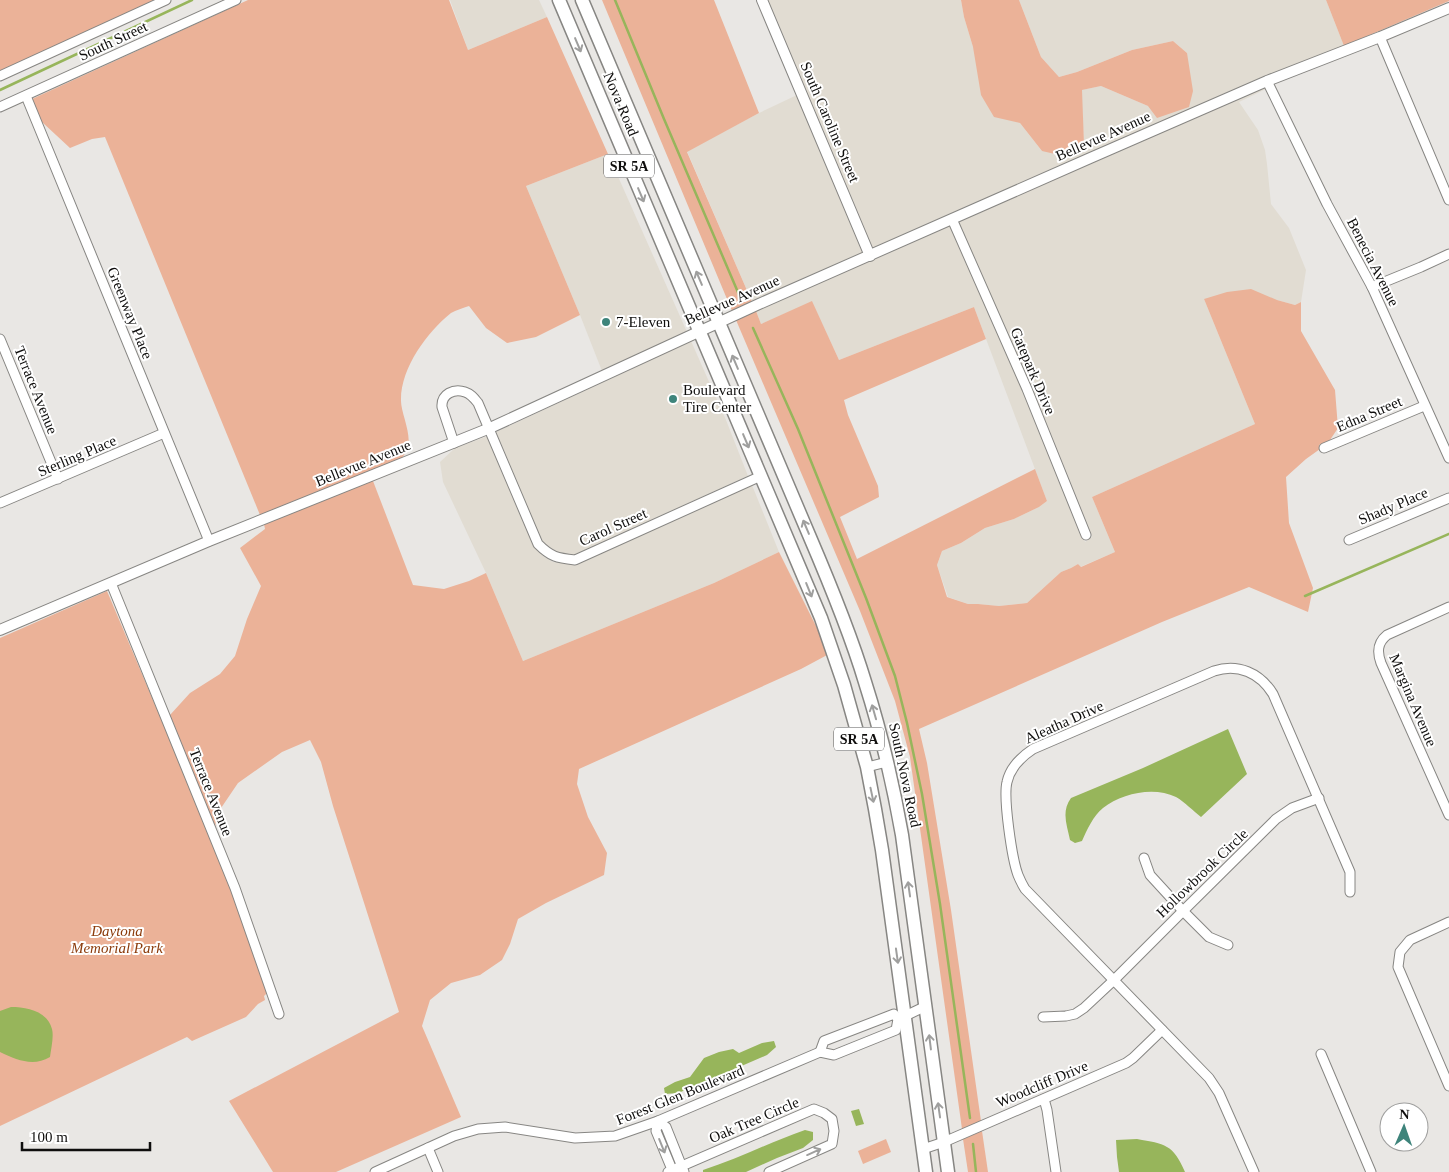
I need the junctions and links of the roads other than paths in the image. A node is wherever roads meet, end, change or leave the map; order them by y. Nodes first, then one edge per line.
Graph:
1 (166, 0) edge
2 (236, 0) edge
3 (559, 0) edge
4 (582, 0) edge
5 (762, 0) edge
6 (1449, 8) edge
7 (1380, 37) junction
8 (0, 76) edge
9 (1267, 81) junction
10 (26, 96) junction
11 (0, 107) edge
12 (1449, 200) edge
13 (952, 219) junction
14 (1449, 254) edge
15 (870, 256) junction
16 (1372, 286) junction
17 (718, 323) junction
18 (699, 332) junction
19 (0, 339) edge
20 (1424, 406) junction
21 (490, 428) junction
22 (164, 433) junction
23 (454, 443) junction
24 (1324, 448) dead end
25 (1449, 458) edge
26 (761, 476) junction
27 (58, 479) junction
28 (1449, 498) edge
29 (0, 503) edge
30 (1086, 535) dead end
31 (1349, 540) dead end
32 (209, 541) junction
33 (111, 583) junction
34 (1449, 607) edge
35 (0, 630) edge
36 (887, 762) junction
37 (866, 767) junction
38 (1319, 798) junction
39 (1449, 815) edge
40 (1144, 858) dead end
41 (1350, 892) dead end
42 (1183, 911) junction
43 (1449, 922) edge
44 (1228, 945) dead end
45 (1114, 980) junction
46 (926, 1006) junction
47 (279, 1014) dead end
48 (1043, 1016) dead end
49 (902, 1017) junction
50 (1162, 1030) junction
51 (820, 1052) junction
52 (1321, 1054) dead end
53 (1449, 1086) edge
54 (1044, 1099) junction
55 (658, 1121) junction
56 (944, 1142) junction
57 (428, 1148) junction
58 (923, 1149) junction
59 (683, 1169) edge
60 (671, 1171) edge
61 (375, 1172) edge
62 (438, 1172) edge
63 (769, 1172) edge
64 (926, 1172) edge
65 (948, 1172) edge
66 (1056, 1172) edge
67 (1254, 1172) edge
68 (1371, 1172) edge

1 - 8 street
2 - 10 street, South Street
3 -> 18 main road, Nova Road / SR 5A
17 -> 4 main road, Nova Road / SR 5A
5 - 15 street, South Caroline Street
6 - 7 street, Bellevue Avenue
7 - 9 street, Bellevue Avenue
7 - 12 street
9 - 13 street, Bellevue Avenue
9 - 16 street, Benecia Avenue
10 - 11 street, South Street
10 - 22 street, Greenway Place
13 - 15 street, Bellevue Avenue
13 - 30 street, Gatepark Drive
14 - 16 street
15 - 17 street, Bellevue Avenue
16 - 20 street, Benecia Avenue
17 - 18 street, Bellevue Avenue
36 -> 17 main road, South Nova Road / SR 5A
18 - 21 street, Bellevue Avenue
18 -> 26 main road, SR 5A
19 - 27 street, Terrace Avenue
20 - 24 street, Edna Street
20 - 25 street, Benecia Avenue
21 - 23 street, Bellevue Avenue
21 - 23 street, Carol Street
21 - 26 street, Carol Street
22 - 27 street, Sterling Place
22 - 32 street, Greenway Place
23 - 32 street, Bellevue Avenue
26 -> 37 main road, SR 5A
27 - 29 street, Sterling Place
28 - 31 street, Shady Place
32 - 33 street, Bellevue Avenue
33 - 35 street, Bellevue Avenue
33 - 47 street, Terrace Avenue
34 - 39 street, Margina Avenue
36 - 37 street
46 -> 36 main road, South Nova Road / SR 5A
37 -> 49 main road, SR 5A
38 - 41 street, Aleatha Drive
38 - 42 street, Hollowbrook Circle
38 - 45 street, Aleatha Drive
40 - 42 street
42 - 44 street
42 - 45 street, Hollowbrook Circle
43 - 53 street
45 - 48 street, Hollowbrook Circle
45 - 50 street, Aleatha Drive
46 - 49 street
56 -> 46 main road, South Nova Road / SR 5A
49 - 51 street, Forest Glen Boulevard
49 - 51 street, Forest Glen Boulevard
49 - 58 main road, SR 5A
50 - 54 street, Woodcliff Drive
50 - 67 street, Aleatha Drive
51 - 55 street, Forest Glen Boulevard
52 - 68 street
54 - 56 street, Woodcliff Drive
54 - 66 street
55 - 57 street, Forest Glen Boulevard
55 - 59 street
55 -> 60 street, Oak Tree Circle
56 - 58 street, Woodcliff Drive
56 - 65 main road, South Nova Road / SR 5A
57 - 61 street, Forest Glen Boulevard
57 - 62 street
58 - 64 main road, SR 5A
59 - 60 street, Oak Tree Circle
63 -> 59 street, Oak Tree Circle

